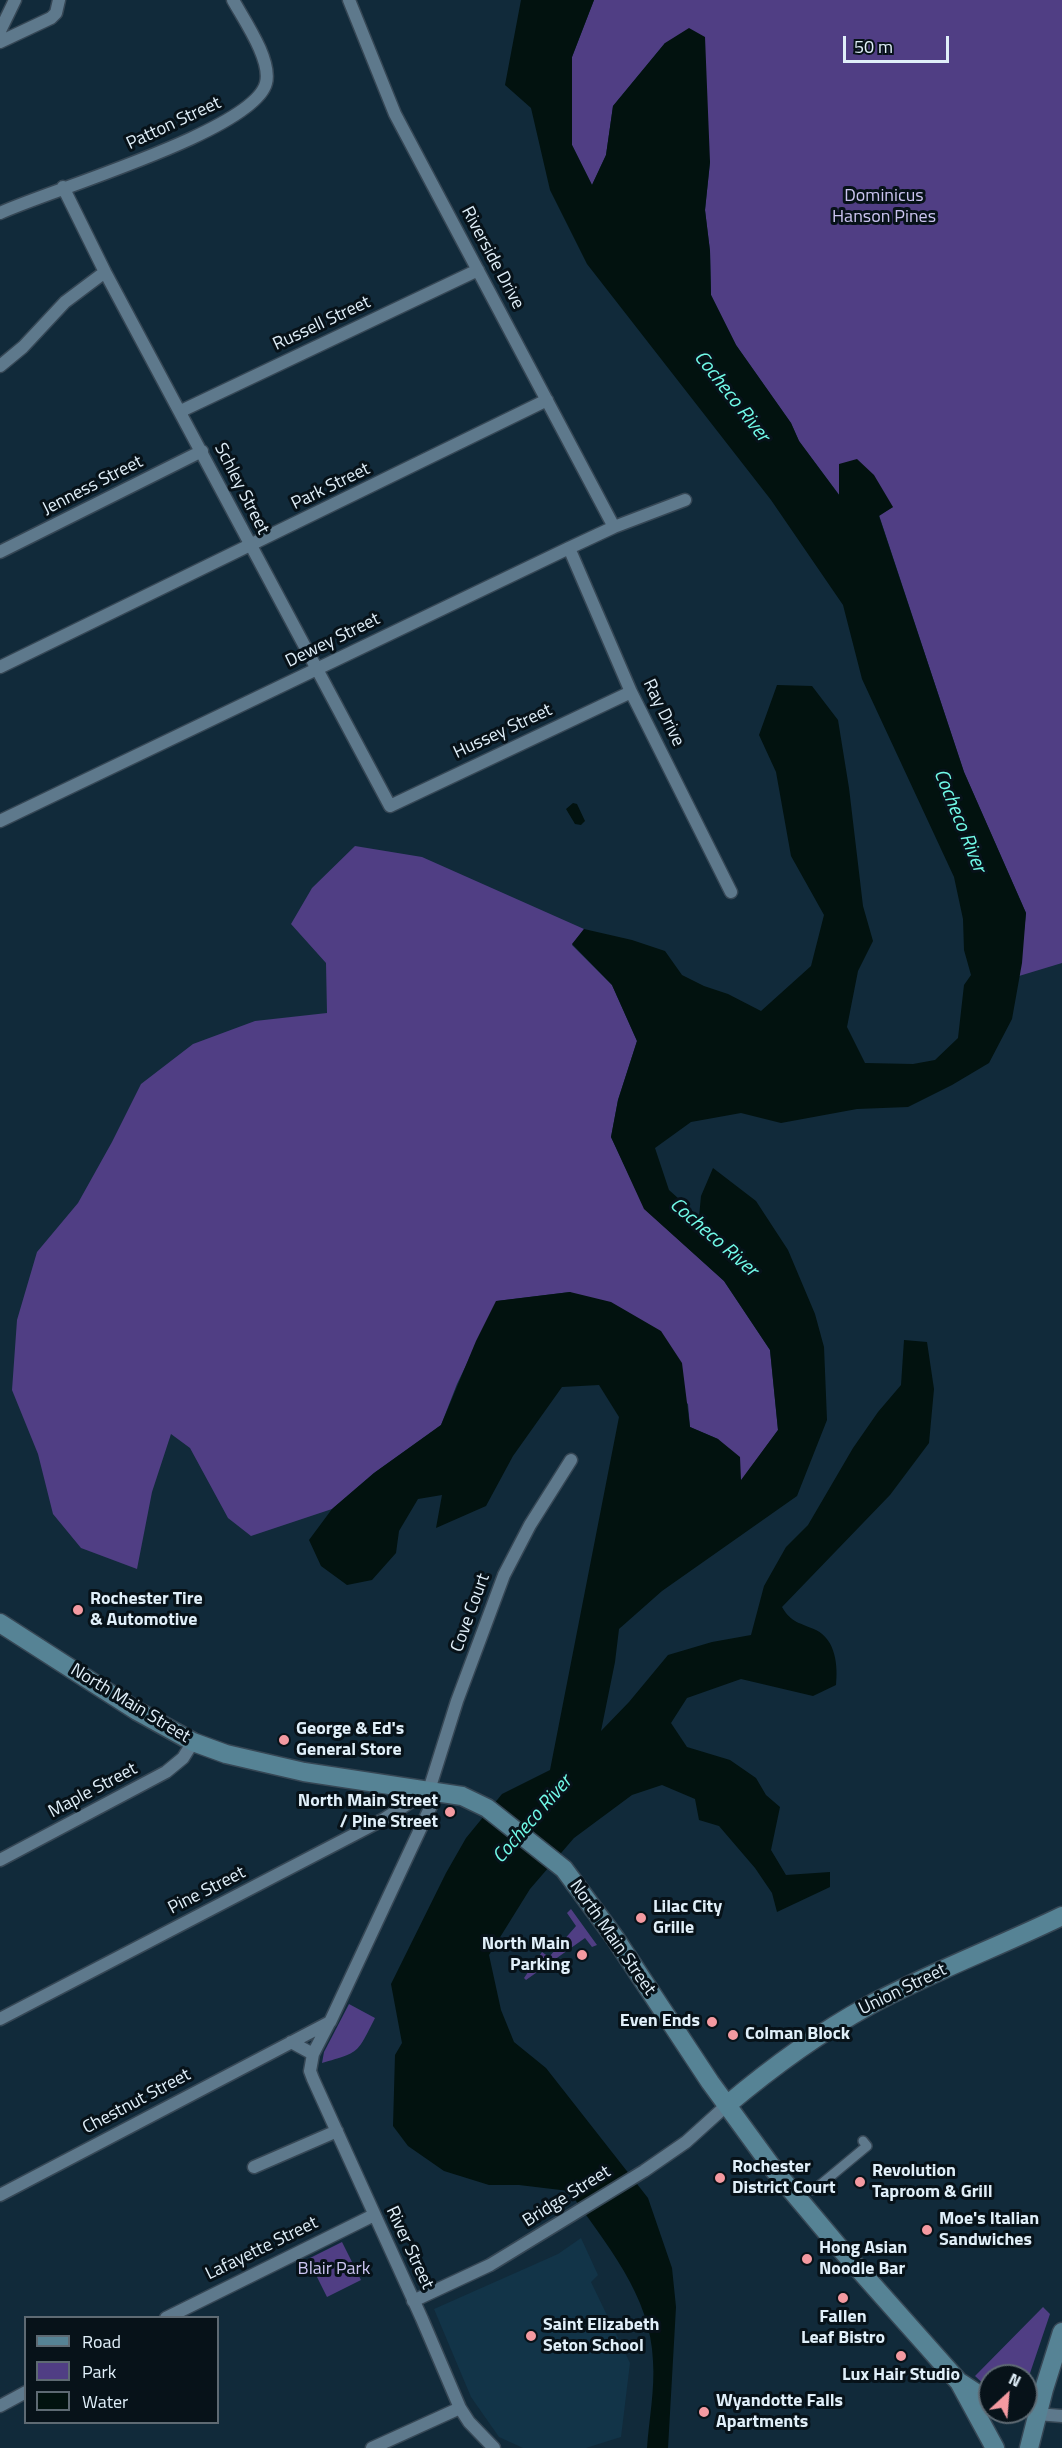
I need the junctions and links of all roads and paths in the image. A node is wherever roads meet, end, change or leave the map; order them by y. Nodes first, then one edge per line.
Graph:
1 (15, 0) edge
2 (59, 0) edge
3 (233, 0) edge
4 (349, 0) edge
5 (0, 31) edge
6 (0, 42) edge
7 (63, 187) junction
8 (0, 213) edge
9 (478, 270) junction
10 (105, 272) junction
11 (0, 366) edge
12 (547, 400) junction
13 (181, 411) junction
14 (201, 452) junction
15 (685, 500) dead end
16 (614, 527) junction
17 (251, 546) junction
18 (569, 548) junction
19 (0, 552) edge
20 (0, 667) edge
21 (317, 668) junction
22 (631, 692) junction
23 (390, 806) joint
24 (0, 821) edge
25 (731, 892) dead end
26 (571, 1460) dead end
27 (0, 1623) edge
28 (193, 1742) junction
29 (433, 1791) junction
30 (0, 1860) edge
31 (1062, 1916) edge
32 (0, 2019) edge
33 (330, 2022) junction
34 (291, 2042) junction
35 (314, 2054) junction
36 (727, 2105) junction
37 (337, 2131) junction
38 (863, 2141) dead end
39 (254, 2167) dead end
40 (814, 2190) dead end
41 (0, 2195) edge
42 (374, 2215) junction
43 (414, 2301) junction
44 (170, 2316) edge
45 (1062, 2331) edge
46 (959, 2382) junction
47 (24, 2393) edge
48 (978, 2395) edge
49 (1038, 2398) edge
50 (0, 2406) edge
51 (460, 2408) junction
52 (1038, 2410) edge
53 (1062, 2416) edge
54 (1030, 2424) edge
55 (372, 2448) edge
56 (494, 2448) edge
57 (994, 2448) edge
58 (1029, 2448) edge

1 - 5 street
2 - 6 street
3 - 7 street, Patton Street
4 - 9 street, Riverside Drive
7 - 8 street, Patton Street
7 - 10 street, Schley Street
9 - 12 street, Riverside Drive
9 - 13 street, Russell Street
10 - 11 street
10 - 13 street, Schley Street
12 - 16 street, Riverside Drive
12 - 17 street, Park Street
13 - 14 street, Schley Street
14 - 17 street, Schley Street
14 - 19 street, Jenness Street
15 - 16 street, Dewey Street
16 - 18 street, Dewey Street
17 - 20 street, Park Street
17 - 21 street, Schley Street
18 - 21 street, Dewey Street
18 - 22 street, Ray Drive
21 - 23 street, Schley Street
21 - 24 street, Dewey Street
22 - 23 street, Hussey Street
22 - 25 street, Ray Drive
26 - 29 street, Cove Court
27 - 28 main road, North Main Street
28 - 29 main road, North Main Street
28 - 30 street, Maple Street
29 - 32 street, Pine Street
29 - 33 street, River Street
29 - 36 main road, North Main Street
31 - 36 main road, Union Street
33 - 34 street
33 - 35 street, River Street
34 - 35 street
34 - 41 street, Chestnut Street
35 - 37 street, River Street
36 - 43 street, Bridge Street
36 - 46 main road, North Main Street
37 - 39 street
37 - 42 street, River Street
38 - 40 street
42 - 43 street, River Street
42 - 44 street, Lafayette Street
43 - 51 street, River Street
45 - 49 main road
46 - 48 main road
46 - 57 main road, North Main Street
47 - 50 street
51 - 55 street
51 - 56 street, River Street
52 - 53 street
54 - 58 main road

